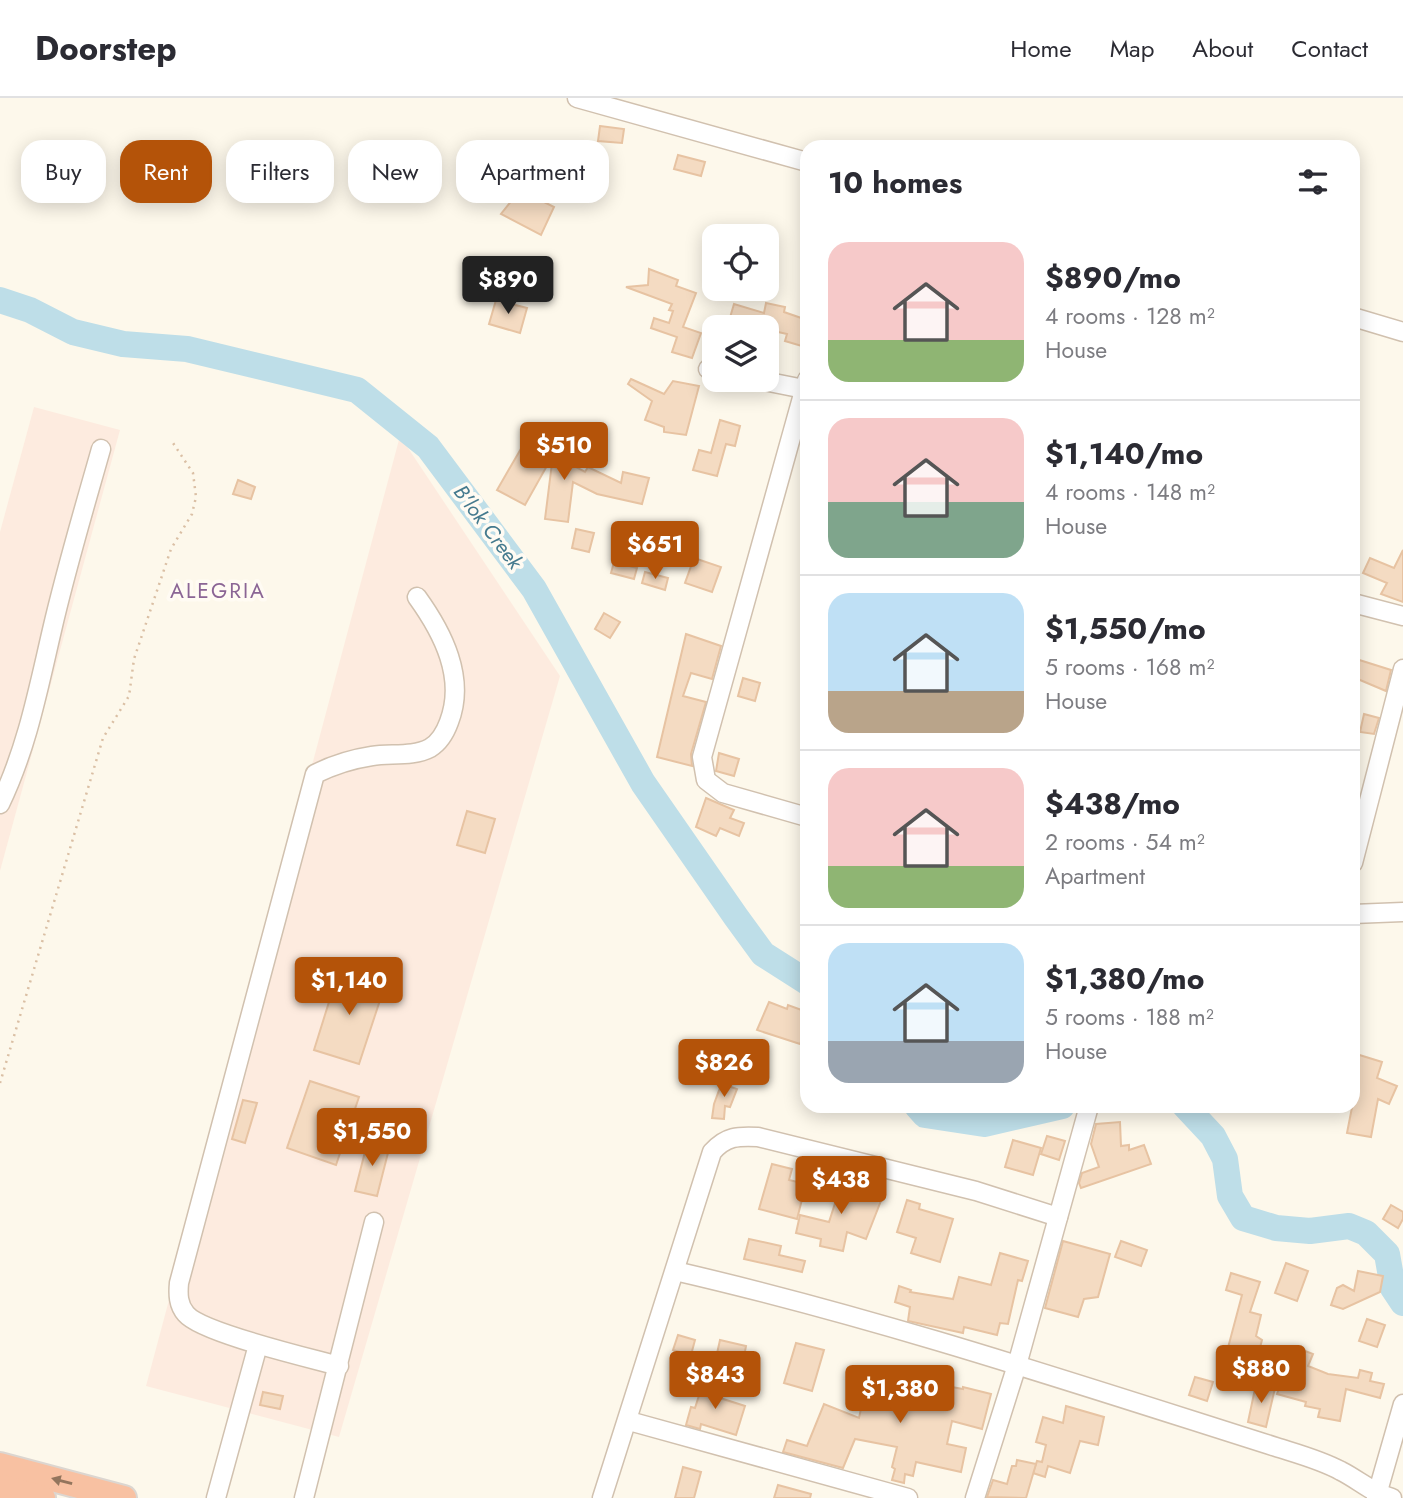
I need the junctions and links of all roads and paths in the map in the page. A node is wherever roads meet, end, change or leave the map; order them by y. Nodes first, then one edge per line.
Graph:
1 (577, 98) edge
2 (800, 160) edge
3 (1360, 319) edge
4 (1403, 332) edge
5 (779, 382) edge
6 (800, 384) edge
7 (800, 402) edge
8 (173, 443) dead end
9 (101, 449) dead end
10 (417, 597) dead end
11 (1360, 605) edge
12 (1403, 617) edge
13 (1403, 669) edge
14 (0, 804) edge
15 (800, 815) edge
16 (1360, 836) edge
17 (1403, 912) edge
18 (1360, 914) edge
19 (0, 1083) edge
20 (1087, 1113) edge
21 (1058, 1217) junction
22 (374, 1222) dead end
23 (675, 1272) junction
24 (258, 1345) junction
25 (1017, 1364) junction
26 (339, 1366) junction
27 (1403, 1404) edge
28 (629, 1421) junction
29 (0, 1465) edge
30 (0, 1486) edge
31 (1381, 1497) edge
32 (44, 1498) edge
33 (124, 1498) edge
34 (216, 1498) edge
35 (304, 1498) edge
36 (602, 1498) edge
37 (908, 1498) edge
38 (975, 1498) edge

1 - 2 street
3 - 4 street
5 - 6 street
7 - 15 street
8 - 19 path
9 - 14 street
10 - 24 street
11 - 12 street
13 - 16 street
17 - 18 street
20 - 21 street
21 - 23 street
21 - 25 street
22 - 26 street
23 - 25 street
23 - 28 street
24 - 26 street
24 - 34 street
25 - 31 street
25 - 38 street
26 - 35 street
27 - 31 street
28 - 36 street
28 - 37 street
33 -> 29 highway
30 - 32 highway

